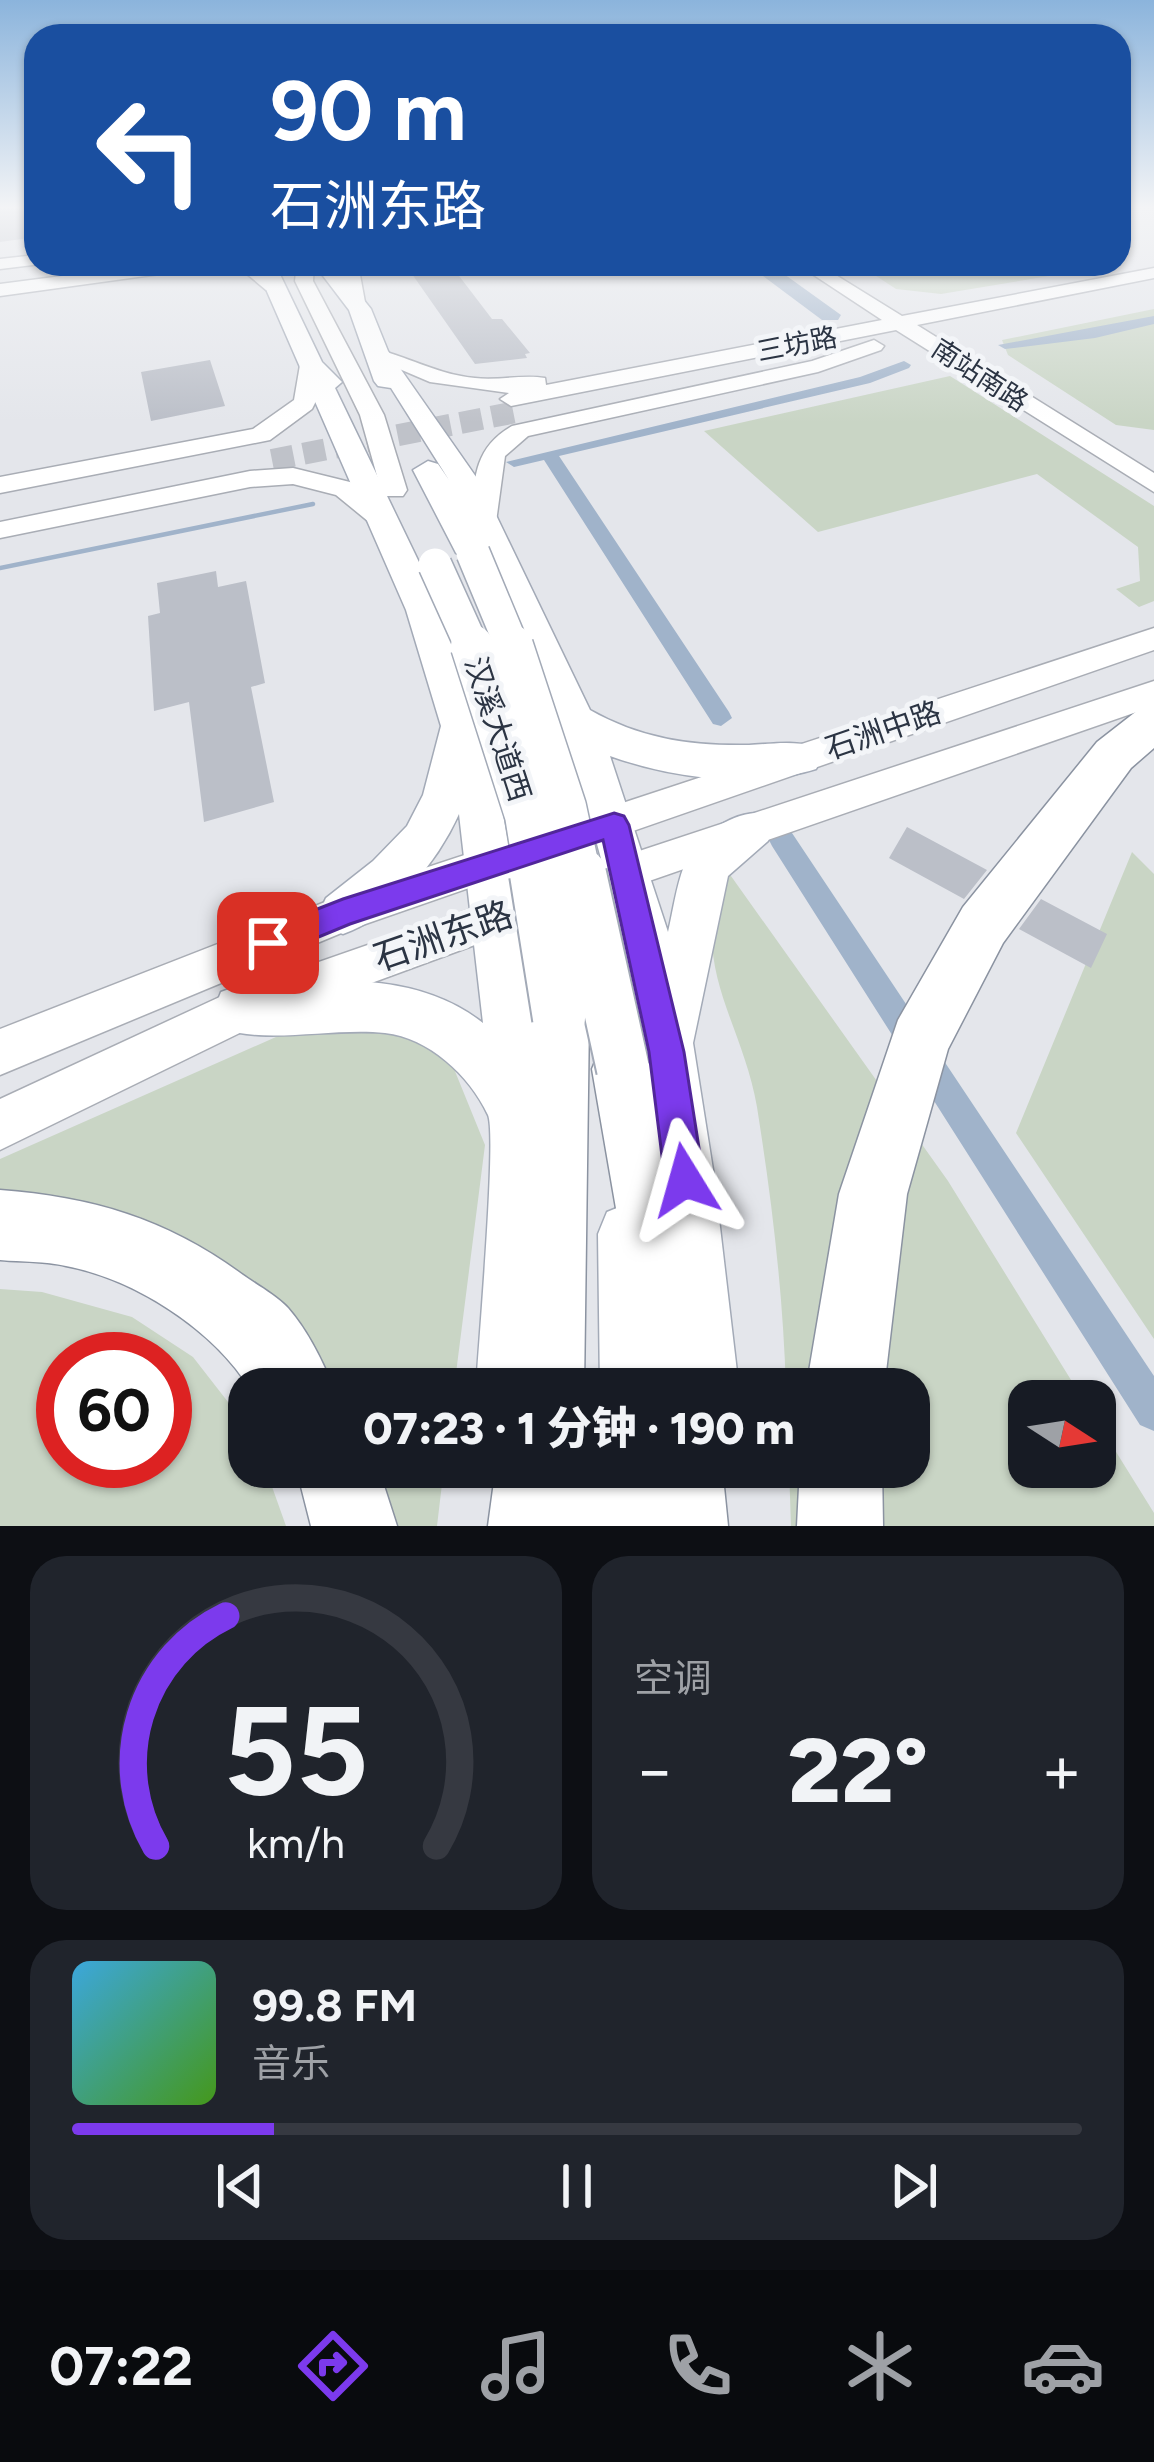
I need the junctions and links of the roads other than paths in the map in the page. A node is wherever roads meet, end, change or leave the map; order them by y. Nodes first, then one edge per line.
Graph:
1 (74, 280) edge
2 (271, 280) edge
3 (304, 280) edge
4 (336, 280) edge
5 (353, 280) edge
6 (843, 280) edge
7 (845, 280) edge
8 (849, 280) edge
9 (1074, 280) edge
10 (1129, 280) edge
11 (1154, 287) edge
12 (0, 290) edge
13 (1090, 308) dead end
14 (359, 310) junction
15 (1030, 315) junction
16 (988, 321) junction
17 (918, 328) junction
18 (782, 336) junction
19 (869, 338) junction
20 (380, 356) junction
21 (311, 365) junction
22 (818, 366) junction
23 (980, 375) junction
24 (1006, 377) junction
25 (513, 399) junction
26 (548, 422) junction
27 (264, 447) junction
28 (1154, 470) edge
29 (250, 479) junction
30 (1154, 484) edge
31 (0, 485) edge
32 (0, 497) edge
33 (387, 503) junction
34 (0, 517) edge
35 (0, 530) edge
36 (464, 545) junction
37 (1154, 639) edge
38 (1154, 693) edge
39 (459, 710) junction
40 (1154, 722) edge
41 (579, 728) junction
42 (801, 758) junction
43 (472, 760) junction
44 (828, 800) junction
45 (752, 828) junction
46 (620, 848) junction
47 (494, 893) junction
48 (343, 913) junction
49 (235, 984) junction
50 (559, 1018) junction
51 (0, 1052) edge
52 (645, 1061) junction
53 (518, 1111) junction
54 (0, 1125) edge
55 (0, 1225) edge
56 (282, 1368) edge
57 (511, 1368) edge
58 (546, 1368) edge
59 (571, 1368) edge
60 (635, 1368) edge
61 (675, 1368) edge
62 (703, 1368) edge
63 (848, 1368) edge
64 (343, 1488) edge
65 (507, 1488) edge
66 (535, 1488) edge
67 (576, 1488) edge
68 (637, 1488) edge
69 (682, 1488) edge
70 (714, 1488) edge
71 (841, 1488) edge
72 (354, 1526) edge
73 (506, 1526) edge
74 (531, 1526) edge
75 (577, 1526) edge
76 (638, 1526) edge
77 (685, 1526) edge
78 (717, 1526) edge
79 (840, 1526) edge

1 - 12 main road
2 - 21 main road
3 - 33 main road
4 - 14 main road, 汉溪大道西
5 - 14 main road
6 - 18 main road
7 - 17 main road, 南站南路
8 - 16 main road
9 - 16 main road
10 - 16 main road, 三坊路
11 - 15 main road, 三坊路
13 - 15 main road
14 - 20 main road, 汉溪大道西
15 - 16 main road, 三坊路
16 - 17 main road, 三坊路
16 - 24 main road
17 - 19 main road, 三坊路
17 - 23 main road, 南站南路
17 - 24 main road, 南站南路
18 - 19 main road
18 - 25 main road
19 - 22 main road
19 - 25 main road, 三坊路
20 - 25 main road
20 - 36 main road, 汉溪大道西
21 - 27 main road
21 - 33 main road
22 - 23 main road
22 - 26 main road
23 - 30 main road, 南站南路
24 - 28 main road, 南站南路
25 - 26 main road
26 - 36 main road
27 - 29 main road
27 - 31 main road
27 - 32 main road
27 - 34 main road
29 - 33 main road
29 - 35 main road
33 - 36 main road, 汉溪大道西
33 - 39 main road
36 - 41 main road
36 - 50 main road, 汉溪大道西, bridge
36 - 52 main road, 汉溪大道西, bridge
37 - 42 main road, 石洲中路
38 - 44 main road, 石洲中路
39 - 43 main road
39 - 48 main road
40 - 63 highway
41 - 42 main road
41 - 43 main road
41 - 46 main road
42 - 44 main road
42 - 46 main road, 石洲中路
43 - 47 main road
44 - 45 main road, 石洲中路
45 - 46 main road, 石洲中路
45 - 52 main road
46 - 47 main road, 石洲东路
46 - 52 main road
47 - 48 main road, 石洲东路
47 - 49 main road, 石洲东路
47 - 53 main road
48 - 49 main road, 石洲东路
49 - 51 main road, 石洲东路
49 - 53 main road
49 - 54 main road, 石洲东路
50 - 58 highway
50 - 59 main road, 汉溪大道西
52 - 60 main road, 汉溪大道西
52 - 61 highway
52 - 62 main road
53 - 57 main road
55 - 56 highway
64 - 72 highway
65 - 73 main road
66 - 74 highway
67 - 75 main road
68 - 76 main road
69 - 77 highway
70 - 78 main road
71 - 79 highway

